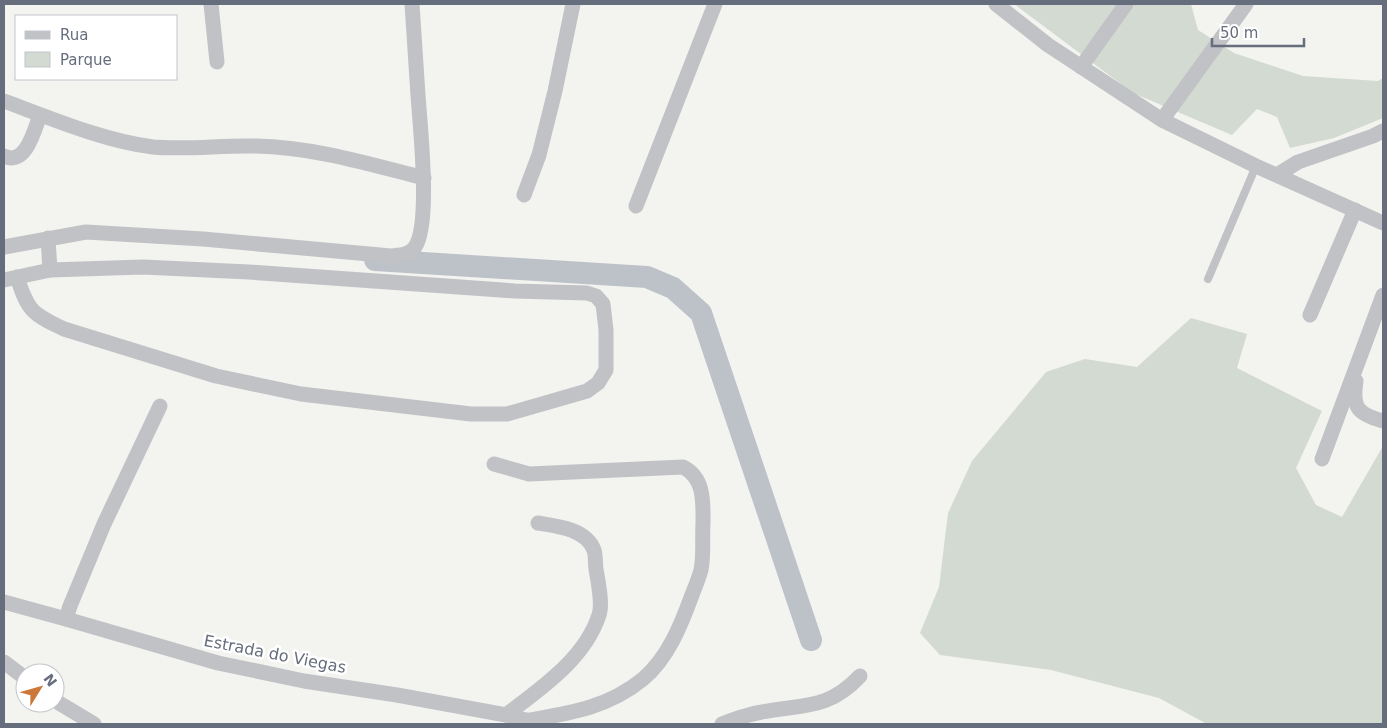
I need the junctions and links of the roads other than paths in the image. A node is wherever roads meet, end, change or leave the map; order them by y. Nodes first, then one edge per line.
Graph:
1 (211, 4) edge
2 (412, 4) edge
3 (573, 4) edge
4 (715, 4) edge
5 (996, 4) edge
6 (1126, 4) edge
7 (1246, 4) edge
8 (218, 62) dead end
9 (1081, 67) junction
10 (4, 101) edge
11 (40, 115) junction
12 (1162, 120) junction
13 (1383, 131) edge
14 (4, 156) edge
15 (1256, 166) junction
16 (1277, 175) junction
17 (424, 178) junction
18 (524, 195) dead end
19 (636, 206) dead end
20 (1355, 210) junction
21 (1383, 223) edge
22 (48, 238) junction
23 (4, 247) edge
24 (50, 270) junction
25 (10, 279) edge
26 (1208, 279) dead end
27 (1383, 295) edge
28 (1310, 316) dead end
29 (1377, 330) edge
30 (1359, 360) junction
31 (160, 406) dead end
32 (1383, 421) edge
33 (1322, 459) dead end
34 (494, 464) dead end
35 (538, 523) dead end
36 (4, 602) edge
37 (66, 619) junction
38 (4, 662) edge
39 (15, 670) edge
40 (860, 676) dead end
41 (65, 707) edge
42 (65, 713) edge
43 (506, 715) junction
44 (527, 720) junction
45 (73, 724) edge
46 (94, 724) edge
47 (542, 724) edge
48 (722, 724) edge

1 - 8 street
2 - 17 street
3 - 18 street
4 - 19 street
5 - 9 street
6 - 9 street
7 - 12 street
9 - 12 street
10 - 11 street
11 - 14 street
11 - 17 street
12 - 15 street
13 - 16 street
15 - 16 street
15 - 26 lane
16 - 20 street
17 - 22 street
20 - 21 street
20 - 28 street
22 - 23 street
22 - 24 street
24 - 25 street
24 - 25 street
27 - 29 street
29 - 30 street
30 - 32 street
30 - 33 street
31 - 37 street
34 - 44 street
35 - 43 street
36 - 37 street, Estrada do Viegas
37 - 43 street, Estrada do Viegas
38 - 39 street
40 - 48 street
41 - 46 street
42 - 45 street
43 - 44 street, Estrada do Viegas
44 - 47 street, Estrada do Viegas

